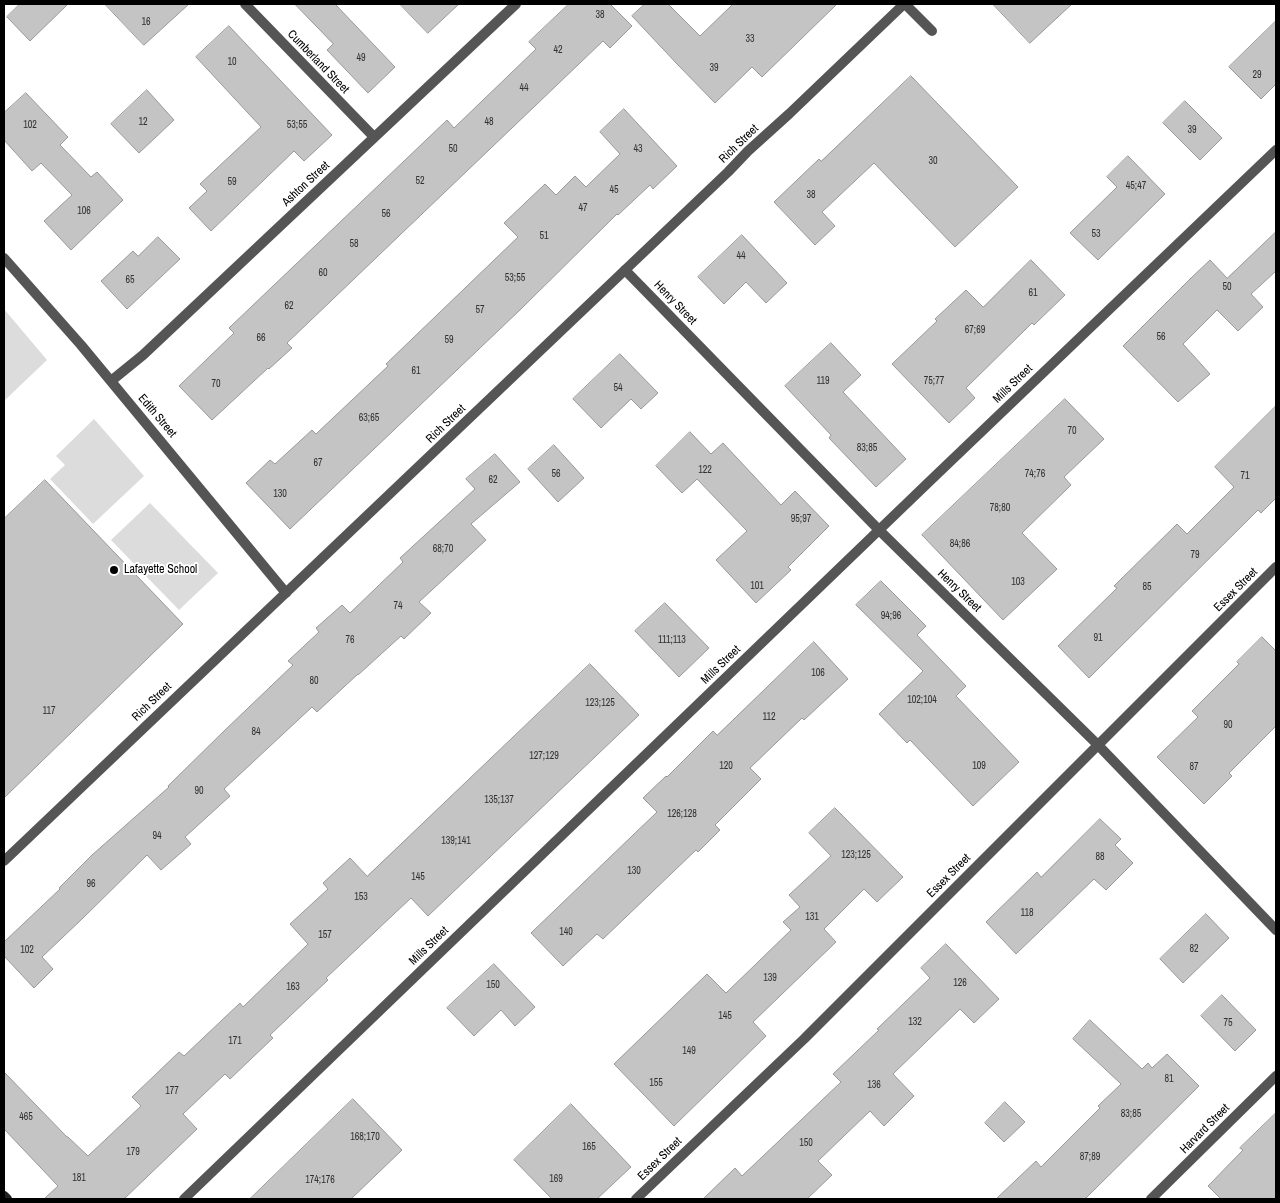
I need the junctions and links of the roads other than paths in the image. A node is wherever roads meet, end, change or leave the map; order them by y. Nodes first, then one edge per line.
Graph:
1 (245, 4) edge
2 (516, 4) edge
3 (905, 4) edge
4 (932, 31) dead end
5 (374, 138) junction
6 (1276, 150) edge
7 (4, 258) edge
8 (625, 270) junction
9 (111, 381) junction
10 (878, 530) junction
11 (1276, 567) edge
12 (286, 593) junction
13 (1098, 745) junction
14 (4, 861) edge
15 (1276, 930) edge
16 (1276, 1076) edge
17 (4, 1196) edge
18 (7, 1199) edge
19 (184, 1199) edge
20 (636, 1199) edge
21 (1151, 1199) edge

1 - 5 street, Cumberland Street
2 - 5 street, Ashton Street
3 - 4 street
3 - 8 street, Rich Street
5 - 9 street, Ashton Street
6 - 10 street, Mills Street
7 - 9 street, Edith Street
8 - 10 street, Henry Street
8 - 12 street, Rich Street
9 - 12 street, Edith Street
10 - 13 street, Henry Street
10 - 19 street, Mills Street
11 - 13 street, Essex Street
12 - 14 street, Rich Street
13 - 15 street, Henry Street
13 - 20 street, Essex Street
16 - 21 street, Harvard Street
17 - 18 main road

